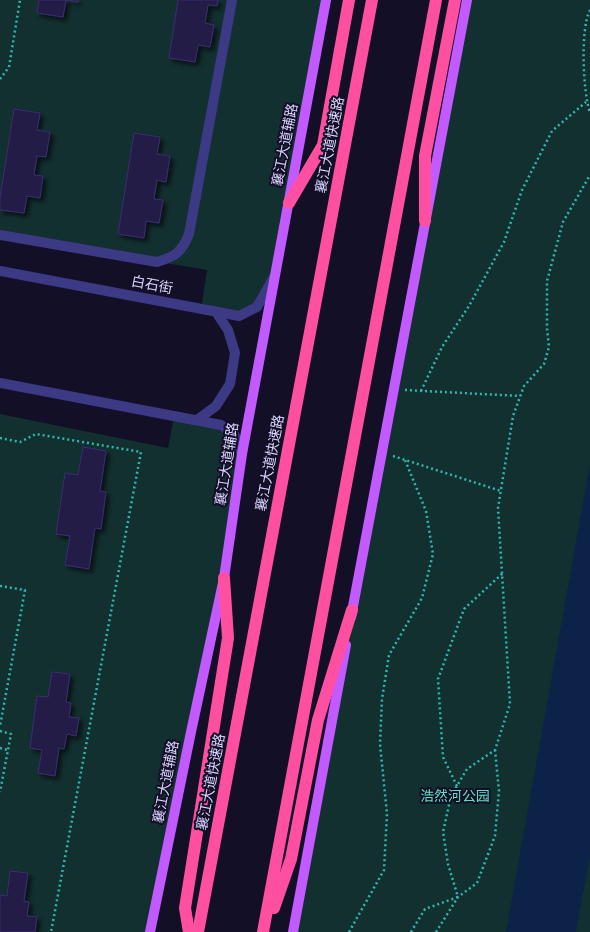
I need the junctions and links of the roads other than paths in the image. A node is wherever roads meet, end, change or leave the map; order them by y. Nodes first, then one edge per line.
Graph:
1 (232, 0) edge
2 (326, 0) edge
3 (349, 0) edge
4 (372, 0) edge
5 (436, 0) edge
6 (455, 0) edge
7 (467, 0) edge
8 (289, 203) junction
9 (425, 221) junction
10 (0, 235) edge
11 (0, 271) edge
12 (277, 271) junction
13 (216, 312) junction
14 (0, 383) edge
15 (197, 420) junction
16 (242, 454) junction
17 (224, 578) junction
18 (352, 610) junction
19 (150, 932) edge
20 (189, 932) edge
21 (198, 932) edge
22 (264, 932) edge
23 (293, 932) edge

1 - 10 street
2 - 8 main road, 襄江大道辅路
3 - 8 highway
4 - 21 highway, 襄江大道快速路
5 - 22 highway
6 - 9 highway
7 - 9 main road
8 - 12 main road, 襄江大道辅路
9 - 18 main road
11 - 13 street, 白石街
12 - 13 street, 白石街
12 - 16 main road, 襄江大道辅路
13 - 15 street
14 - 15 street
15 - 16 street
16 - 17 main road, 襄江大道辅路
17 - 19 main road, 襄江大道辅路
17 - 20 highway
18 - 22 highway
18 - 23 main road

